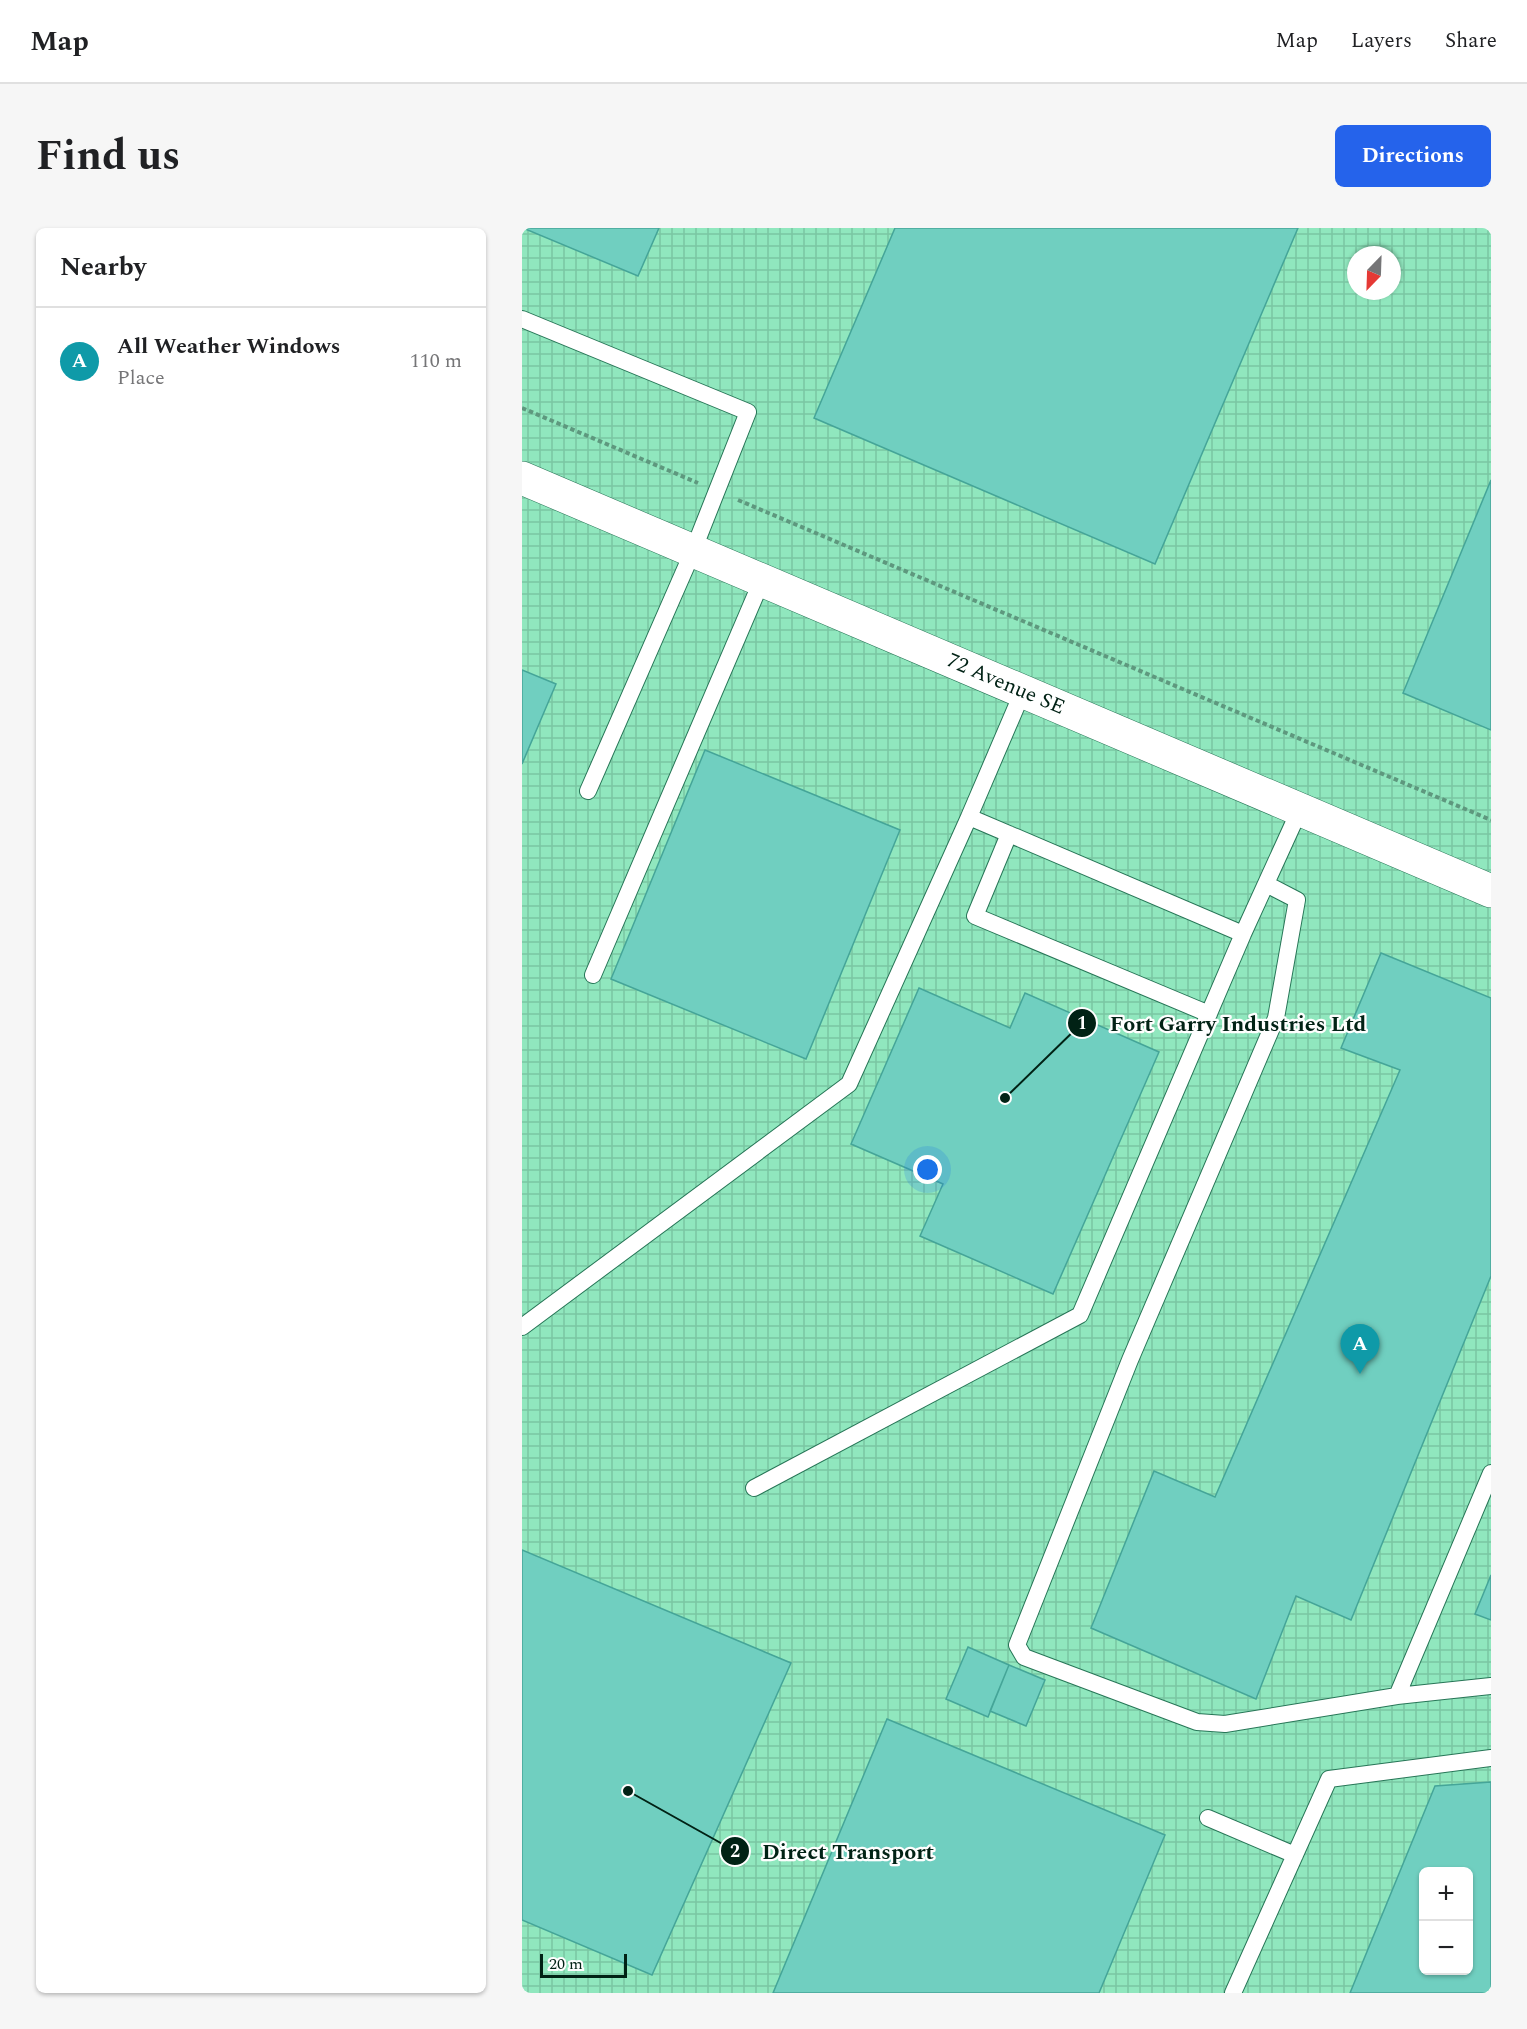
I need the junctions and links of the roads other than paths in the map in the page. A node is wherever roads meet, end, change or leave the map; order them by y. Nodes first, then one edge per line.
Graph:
1 (522, 320) edge
2 (522, 478) edge
3 (693, 550) junction
4 (762, 580) junction
5 (1023, 691) junction
6 (588, 791) dead end
7 (1300, 809) junction
8 (969, 817) junction
9 (1009, 834) junction
10 (1266, 884) junction
11 (1491, 891) edge
12 (1243, 934) junction
13 (593, 975) dead end
14 (1209, 1014) junction
15 (522, 1327) edge
16 (1491, 1473) edge
17 (754, 1488) dead end
18 (1491, 1686) edge
19 (1397, 1696) junction
20 (1491, 1758) edge
21 (1208, 1818) dead end
22 (1295, 1854) junction
23 (1233, 1993) edge

1 - 3 lane
2 - 3 street, 72 Avenue SE
3 - 4 street, 72 Avenue SE
3 - 6 lane
4 - 5 street, 72 Avenue SE
4 - 13 lane
5 - 7 street, 72 Avenue SE
5 - 8 lane
7 - 10 lane
7 - 11 street, 72 Avenue SE
8 - 9 lane
8 - 15 lane
9 - 12 lane
9 - 14 lane
10 - 12 lane
10 - 19 lane
12 - 14 lane
14 - 17 lane
16 - 19 lane
18 - 19 lane
20 - 22 lane
21 - 22 lane
22 - 23 lane

